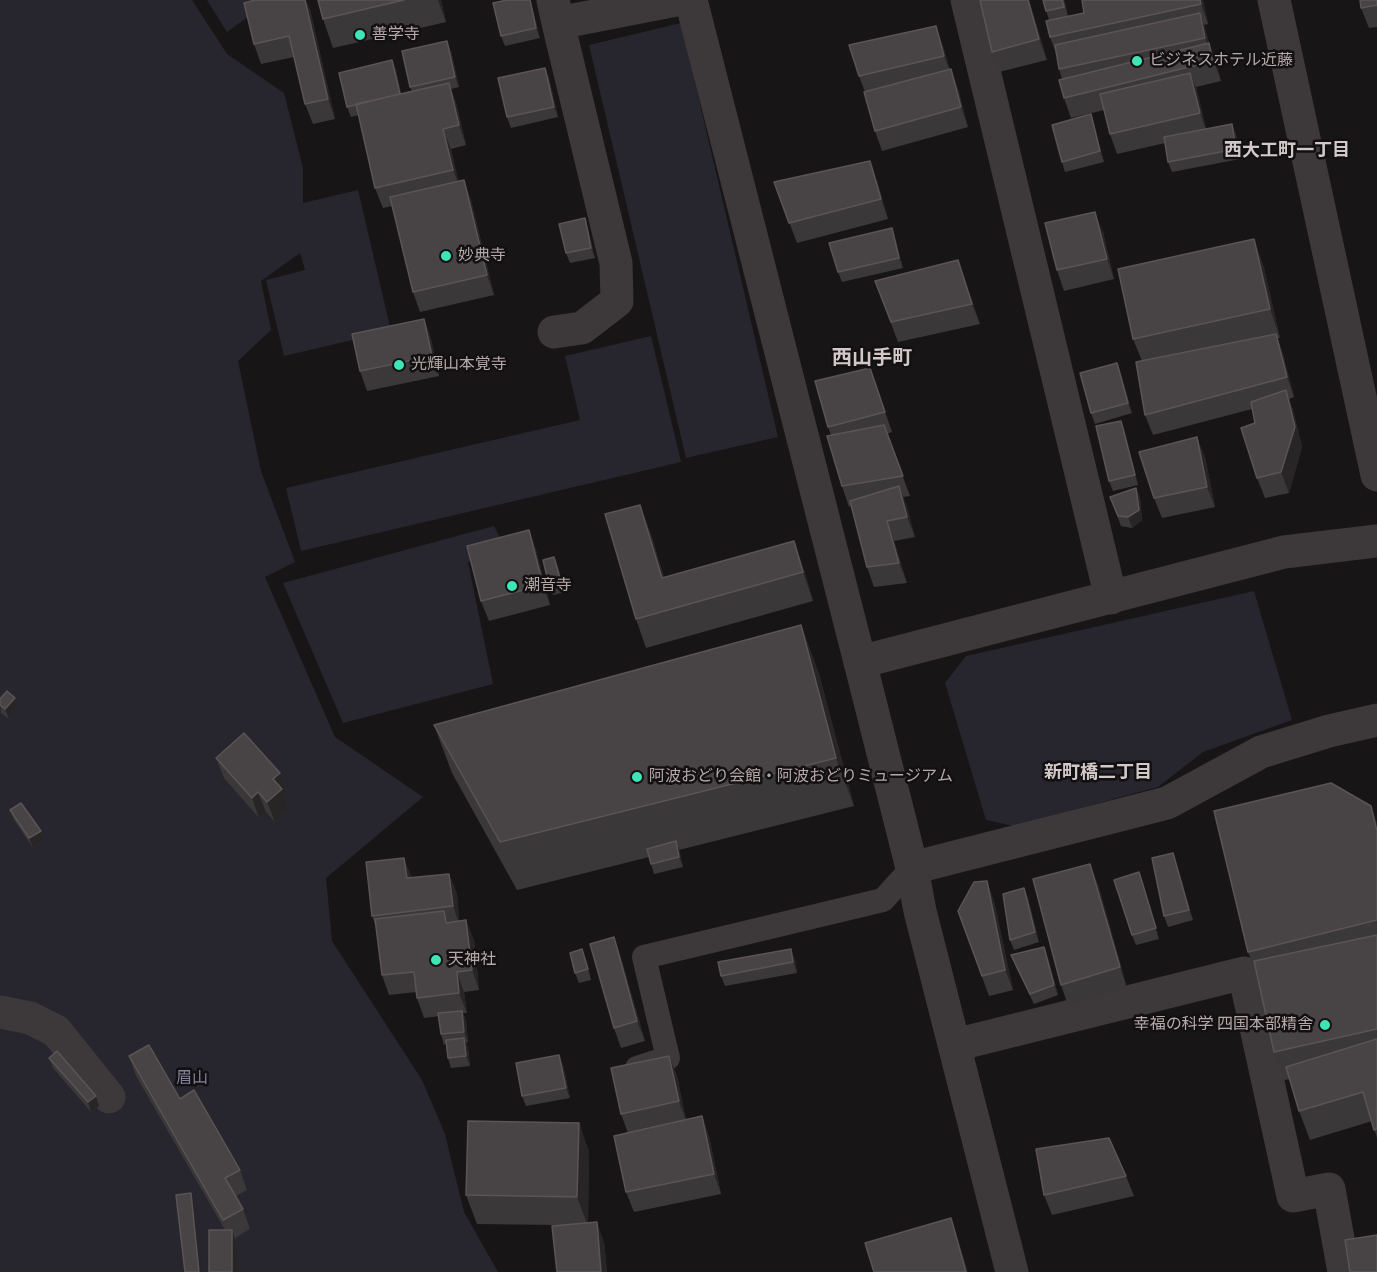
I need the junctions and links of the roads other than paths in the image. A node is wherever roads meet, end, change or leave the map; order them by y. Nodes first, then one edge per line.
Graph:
1 (676, 0) edge
2 (691, 0) edge
3 (967, 0) edge
4 (1275, 0) edge
5 (556, 11) edge
6 (554, 332) dead end
7 (1377, 475) edge
8 (1377, 541) edge
9 (1111, 598) junction
10 (860, 662) junction
11 (1377, 720) edge
12 (912, 868) junction
13 (0, 1012) edge
14 (955, 1045) junction
15 (623, 1073) edge
16 (109, 1097) dead end
17 (1012, 1272) edge
18 (1344, 1272) edge

1 - 5 street
2 - 10 street
3 - 9 street
4 - 7 street
5 - 6 street
8 - 9 street
9 - 10 street
10 - 12 street
11 - 12 street
12 - 14 street
12 - 15 lane
13 - 16 street
14 - 17 street
14 - 18 street

